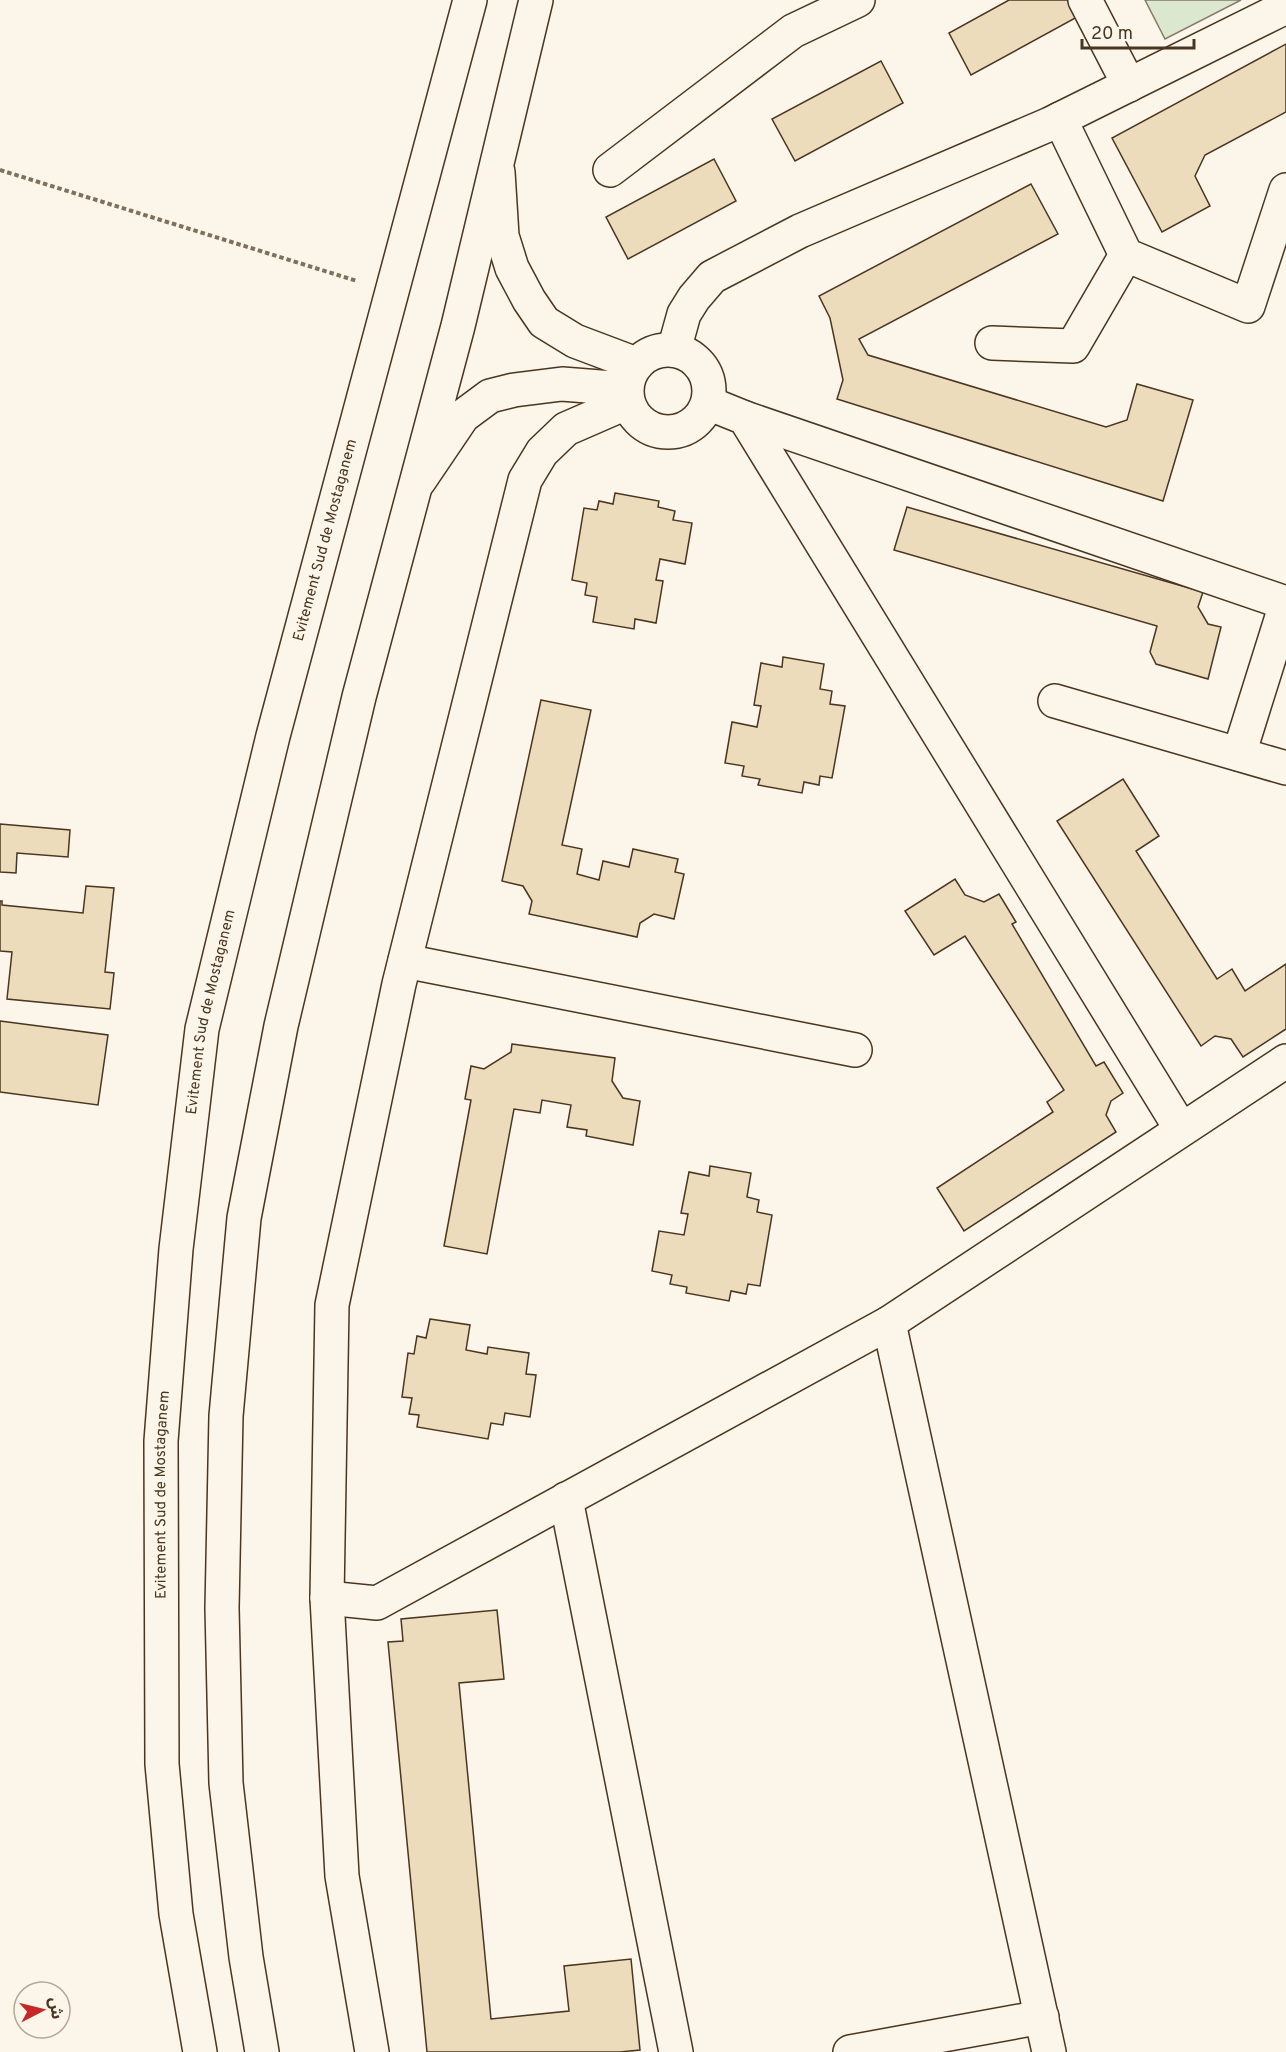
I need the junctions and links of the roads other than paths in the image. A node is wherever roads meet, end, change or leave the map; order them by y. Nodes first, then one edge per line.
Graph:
1 (470, 0) edge
2 (536, 0) edge
3 (858, 0) edge
4 (1085, 0) edge
5 (1286, 7) edge
6 (1129, 85) junction
7 (1060, 119) junction
8 (498, 160) junction
9 (610, 170) dead end
10 (1286, 190) edge
11 (1126, 255) junction
12 (992, 343) dead end
13 (674, 350) junction
14 (630, 385) junction
15 (708, 403) junction
16 (745, 418) junction
17 (415, 488) junction
18 (1286, 603) edge
19 (1055, 701) dead end
20 (1239, 754) junction
21 (1286, 768) edge
22 (405, 961) junction
23 (855, 1050) dead end
24 (1286, 1061) edge
25 (1181, 1129) junction
26 (889, 1323) junction
27 (566, 1499) junction
28 (327, 1598) junction
29 (1042, 2017) junction
30 (200, 2052) edge
31 (262, 2052) edge
32 (372, 2052) edge
33 (676, 2052) edge
34 (850, 2052) edge
35 (1049, 2052) edge

1 - 30 main road, Evitement Sud de Mostaganem
2 - 8 main road
3 - 9 main road
4 - 6 main road
5 - 6 main road
6 - 7 main road
7 - 11 main road
7 - 13 main road
8 - 14 main road
8 - 17 main road
10 - 11 main road
11 - 12 main road
13 - 14 main road
13 - 15 main road
14 - 15 main road
14 - 17 main road
14 - 22 main road
15 - 16 main road
16 - 18 main road
16 - 25 main road
17 - 31 main road
18 - 20 main road
19 - 20 main road
20 - 21 main road
22 - 23 main road
22 - 28 main road
24 - 25 main road
25 - 26 main road
26 - 27 main road
26 - 29 main road
27 - 28 main road
27 - 33 main road
28 - 32 main road
29 - 34 main road
29 - 35 main road

